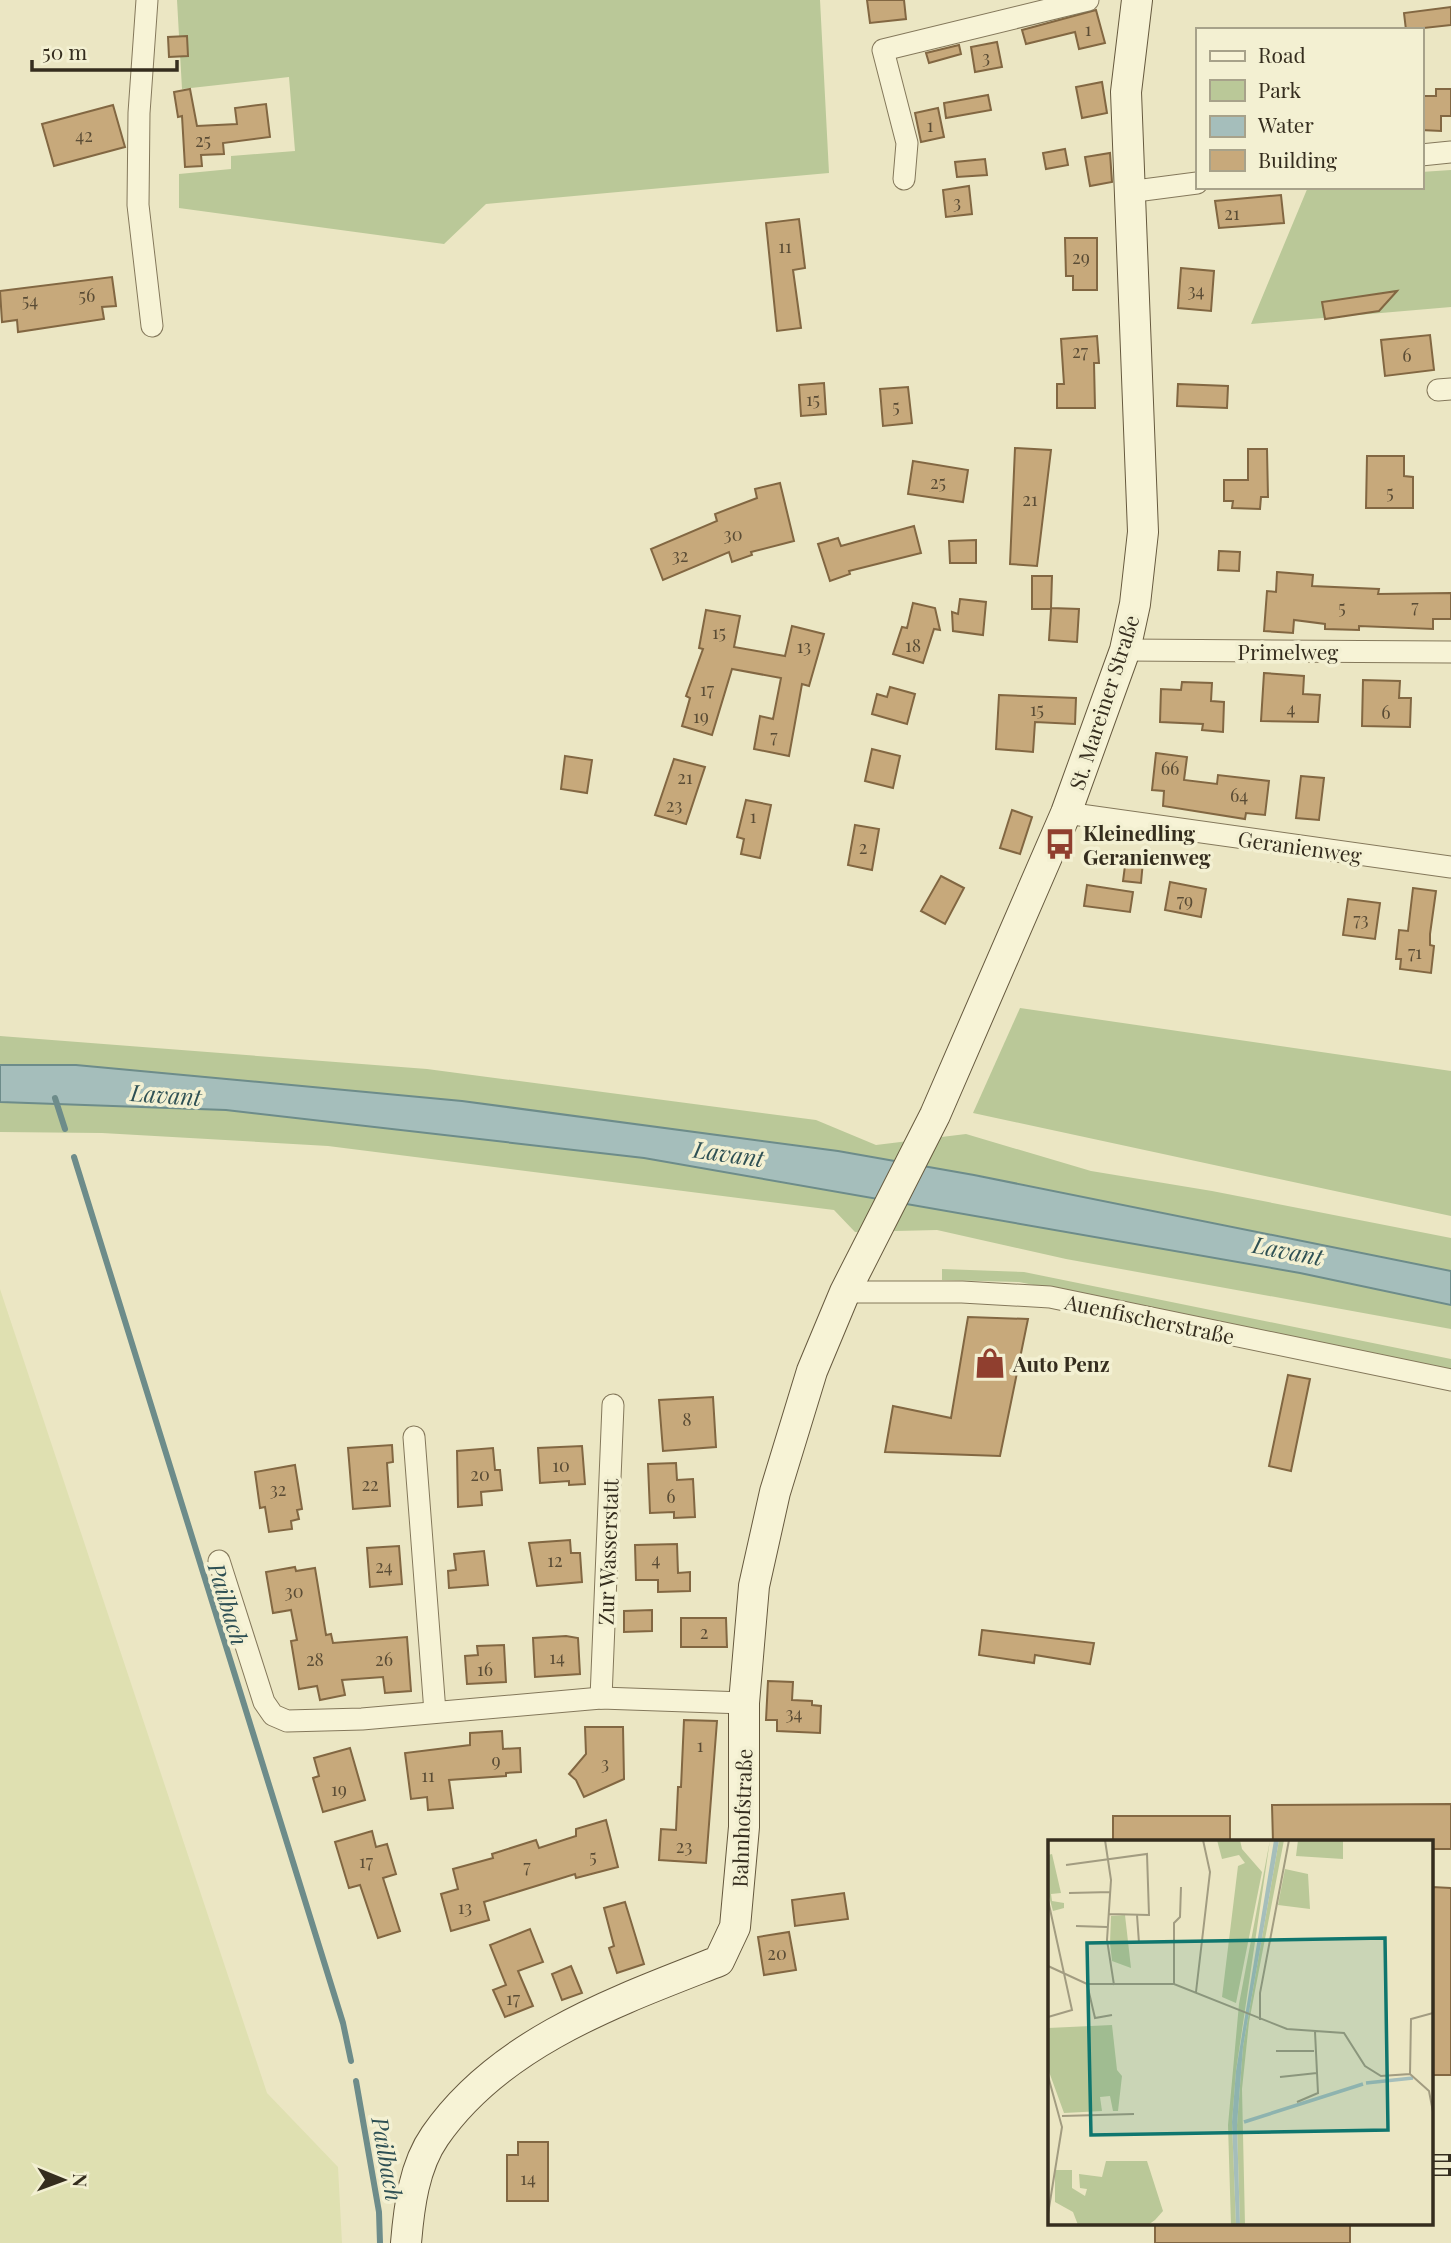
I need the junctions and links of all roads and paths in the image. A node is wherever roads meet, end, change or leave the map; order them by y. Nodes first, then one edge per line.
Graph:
1 (147, 0) edge
2 (1088, 0) edge
3 (1137, 0) edge
4 (1451, 152) edge
5 (1423, 155) edge
6 (904, 179) dead end
7 (1196, 183) edge
8 (1128, 192) junction
9 (152, 326) dead end
10 (1125, 650) junction
11 (1451, 652) edge
12 (1066, 813) junction
13 (1451, 867) edge
14 (870, 1241) joint
15 (845, 1292) junction
16 (1451, 1380) edge
17 (612, 1405) dead end
18 (414, 1437) dead end
19 (219, 1561) dead end
20 (601, 1698) junction
21 (744, 1703) junction
22 (435, 1712) junction
23 (406, 2243) edge

1 - 9 street
2 - 6 street
3 - 8 street, St. Mareiner Straße
4 - 5 street
7 - 8 street
8 - 10 street, St. Mareiner Straße
10 - 11 street, Primelweg
10 - 12 street, St. Mareiner Straße
12 - 13 street, Geranienweg
12 - 14 street, St. Mareiner Straße
14 - 15 street, Bahnhofstraße
15 - 16 street, Auenfischerstraße
15 - 21 street, Bahnhofstraße
17 - 20 street, Zur Wasserstatt
18 - 22 street
19 - 22 street
20 - 21 street
20 - 22 street
21 - 23 street, Bahnhofstraße

